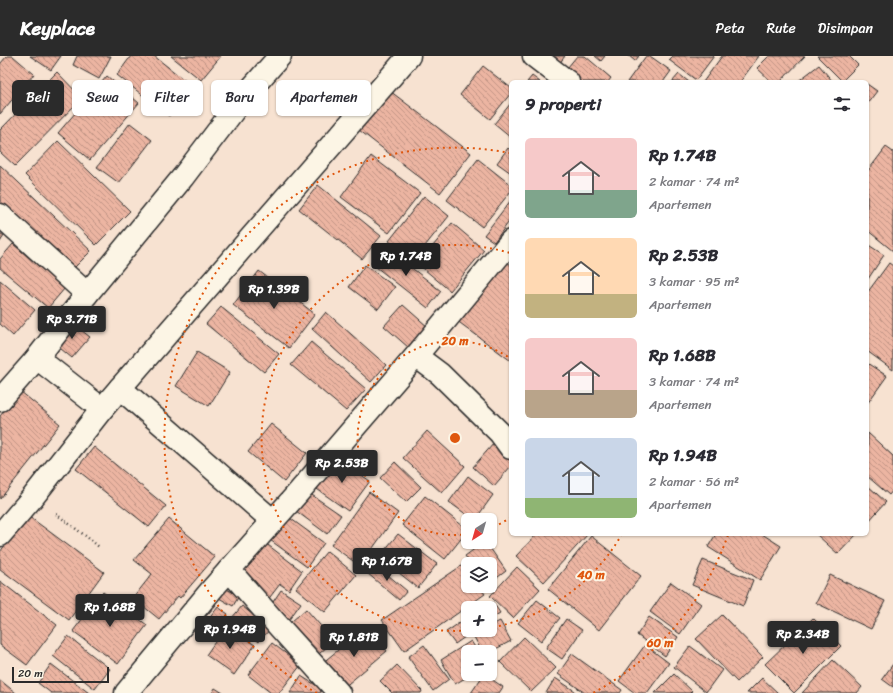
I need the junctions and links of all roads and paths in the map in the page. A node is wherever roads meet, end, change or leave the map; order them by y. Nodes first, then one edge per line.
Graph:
1 (280, 56) edge
2 (409, 56) edge
3 (534, 56) edge
4 (565, 80) edge
5 (0, 215) edge
6 (509, 243) edge
7 (87, 294) junction
8 (416, 356) junction
9 (37, 358) junction
10 (120, 388) junction
11 (0, 400) edge
12 (102, 409) junction
13 (509, 445) edge
14 (33, 497) junction
15 (273, 521) junction
16 (0, 535) edge
17 (99, 547) dead end
18 (229, 570) junction
19 (126, 693) edge
20 (339, 693) edge

1 - 7 street
2 - 10 street
3 - 4 street
5 - 7 street
6 - 8 street
7 - 9 street
8 - 13 street
8 - 15 street
9 - 11 street
9 - 12 street
10 - 12 street
10 - 15 street
12 - 14 street
14 - 16 street
14 - 17 path
15 - 18 street
18 - 19 street
18 - 20 street

